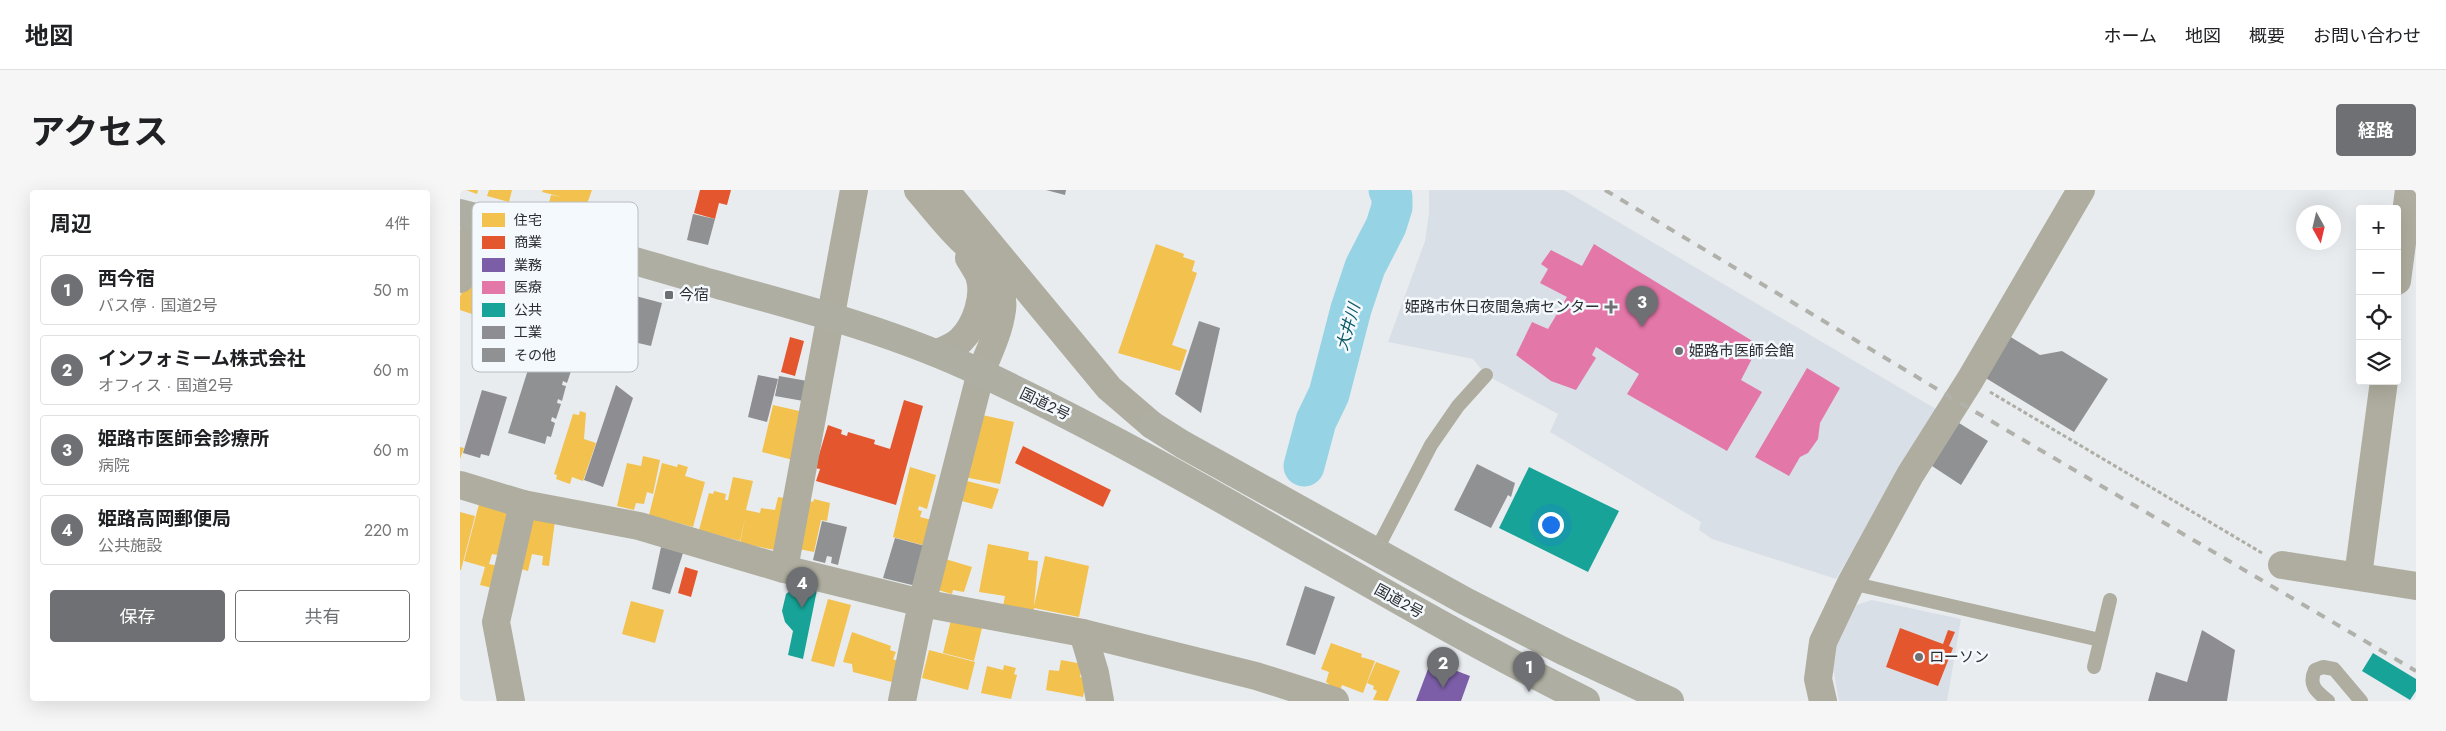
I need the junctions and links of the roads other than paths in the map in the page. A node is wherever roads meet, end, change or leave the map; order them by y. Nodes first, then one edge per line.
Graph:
1 (854, 190) edge
2 (918, 190) edge
3 (945, 190) edge
4 (2081, 190) edge
5 (2409, 190) edge
6 (469, 215) edge
7 (958, 236) junction
8 (638, 262) edge
9 (2404, 274) edge
10 (460, 279) edge
11 (832, 317) junction
12 (937, 353) junction
13 (981, 372) junction
14 (1486, 375) dead end
15 (2383, 385) edge
16 (1152, 424) joint
17 (460, 485) edge
18 (522, 504) junction
19 (1376, 551) junction
20 (2282, 565) road end
21 (784, 569) junction
22 (2358, 576) junction
23 (1851, 583) junction
24 (2416, 586) edge
25 (2110, 600) dead end
26 (922, 603) junction
27 (1083, 633) junction
28 (2100, 640) junction
29 (2094, 667) dead end
30 (511, 701) edge
31 (902, 701) edge
32 (1100, 701) edge
33 (1335, 701) edge
34 (1586, 701) edge
35 (1670, 701) edge
36 (1823, 701) edge
37 (2328, 701) edge
38 (2361, 701) edge

1 - 11 street
2 - 7 street
3 - 16 street
4 - 23 street
5 - 9 street
6 - 10 street
7 - 12 street
7 - 13 street
8 - 11 highway, 国道2号
11 - 12 highway, 国道2号
11 - 21 street
12 - 13 highway, 国道2号
13 - 26 street
13 - 34 highway, 国道2号
14 - 19 lane
15 - 22 street
16 - 19 highway
17 - 18 street
18 - 21 street
18 - 30 street
19 - 35 highway
20 - 22 street
21 - 26 street
22 - 24 street
23 - 28 lane
23 - 36 street
25 - 28 lane
26 - 27 street
26 - 31 street
27 - 32 street
27 - 33 street
28 - 29 lane
37 - 38 lane

